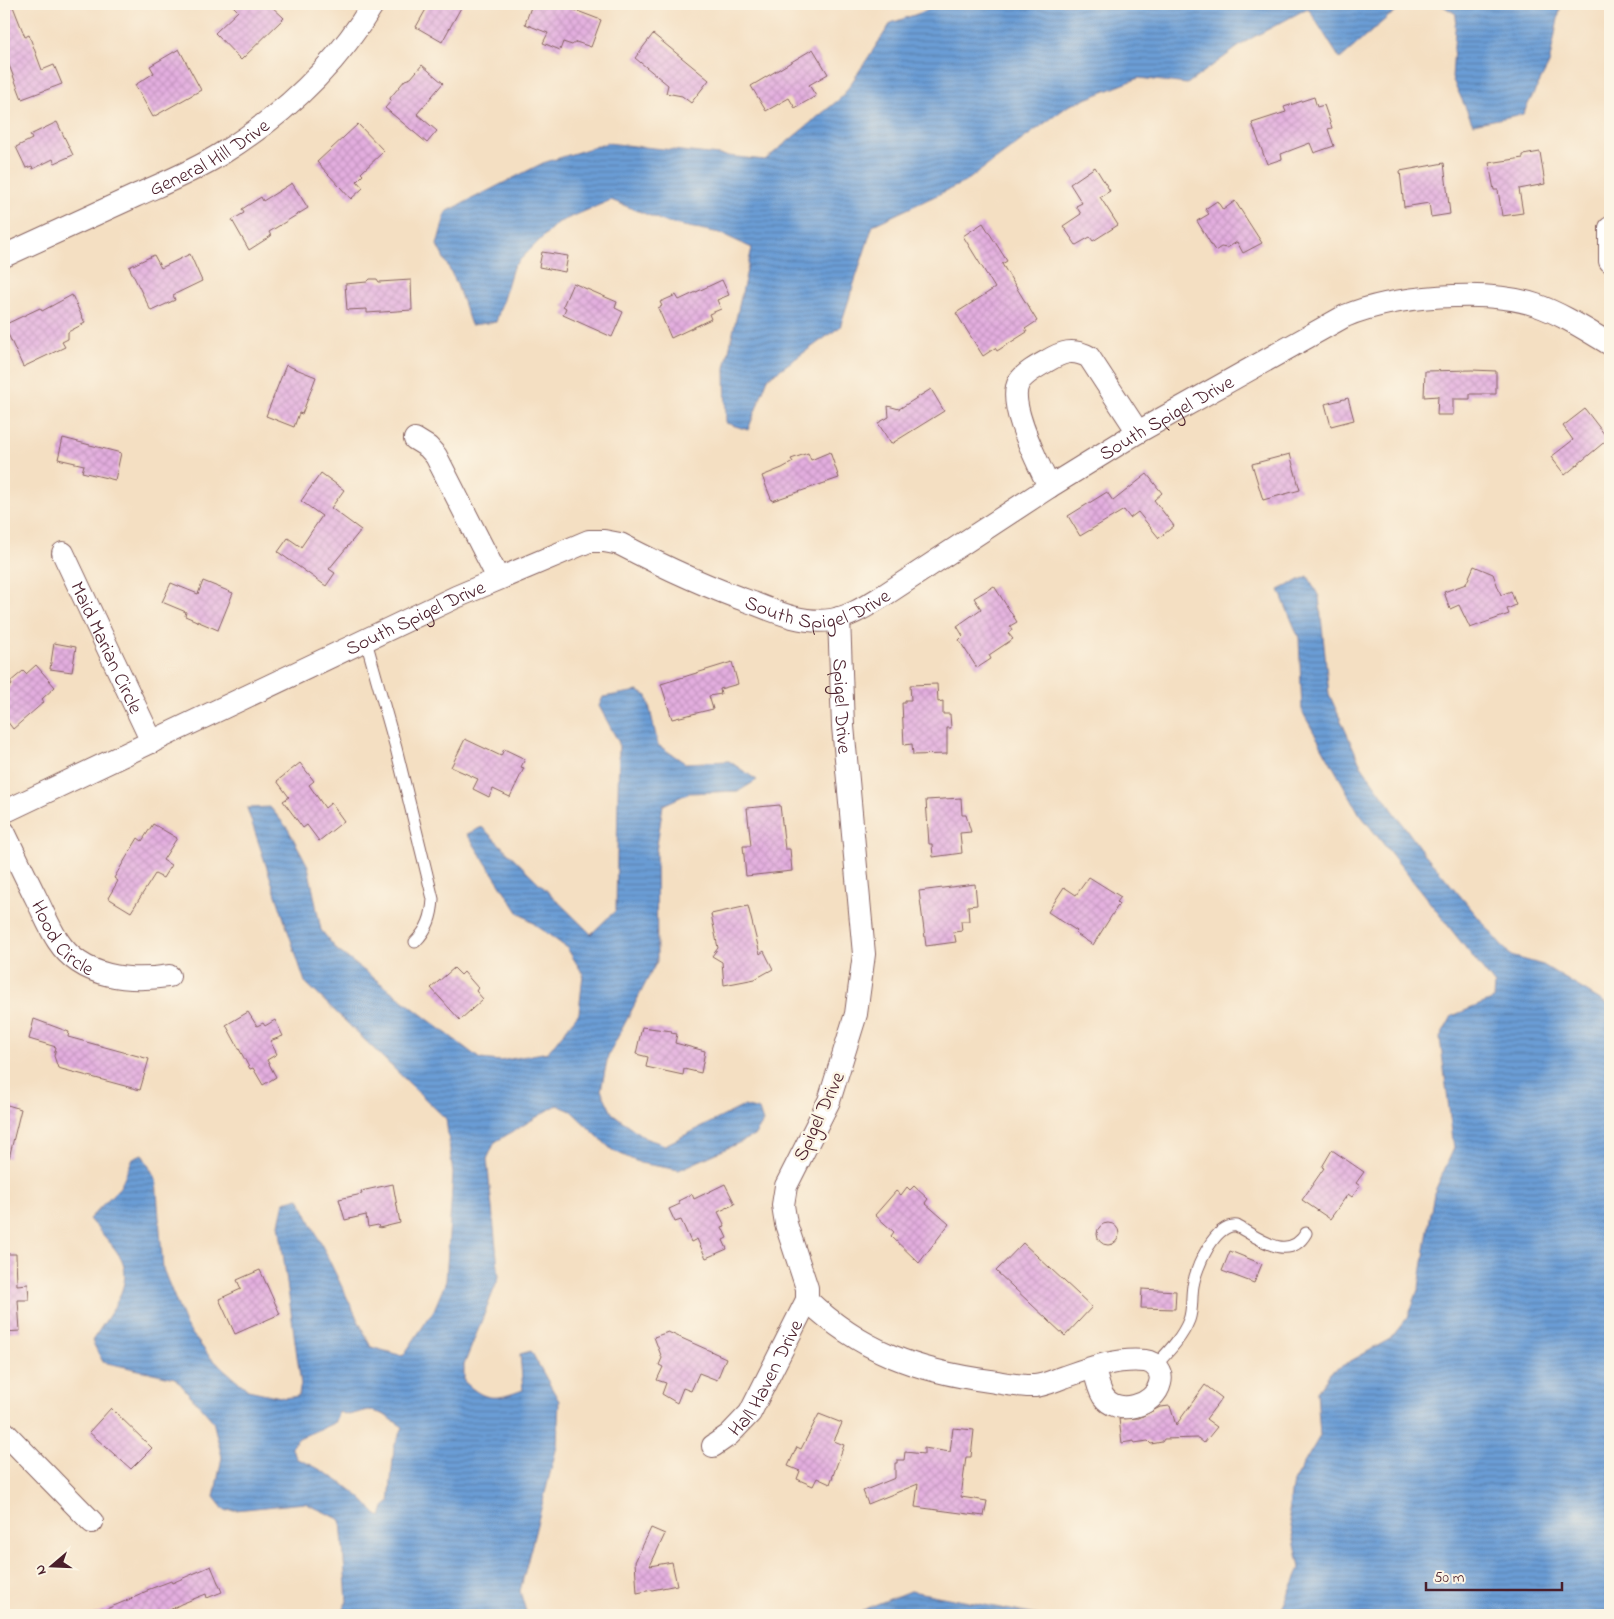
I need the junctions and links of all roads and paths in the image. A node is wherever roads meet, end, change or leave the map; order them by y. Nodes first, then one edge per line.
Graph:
1 (373, 4) edge
2 (1610, 228) edge
3 (4, 256) edge
4 (1610, 261) edge
5 (1610, 344) edge
6 (1138, 432) junction
7 (415, 439) dead end
8 (1049, 486) junction
9 (63, 553) dead end
10 (498, 578) junction
11 (839, 618) junction
12 (366, 641) junction
13 (152, 742) junction
14 (4, 812) edge
15 (4, 832) edge
16 (415, 942) dead end
17 (169, 976) dead end
18 (1306, 1233) dead end
19 (807, 1300) junction
20 (1155, 1366) junction
21 (1094, 1367) junction
22 (4, 1432) edge
23 (713, 1446) dead end
24 (92, 1522) dead end

1 - 3 street, General Hill Drive
2 - 4 street
5 - 6 street, South Spigel Drive
6 - 8 street, South Spigel Drive
6 - 8 street
7 - 10 street
8 - 11 street, South Spigel Drive
9 - 13 street, Maid Marian Circle
10 - 11 street, South Spigel Drive
10 - 12 street, South Spigel Drive
11 - 19 street, Spigel Drive
12 - 13 street, South Spigel Drive
12 - 16 lane
13 - 14 street, South Spigel Drive
15 - 17 street, Hood Circle
18 - 20 lane
19 - 21 street
19 - 23 street, Hall Haven Drive
20 - 21 street
20 - 21 street
22 - 24 street

